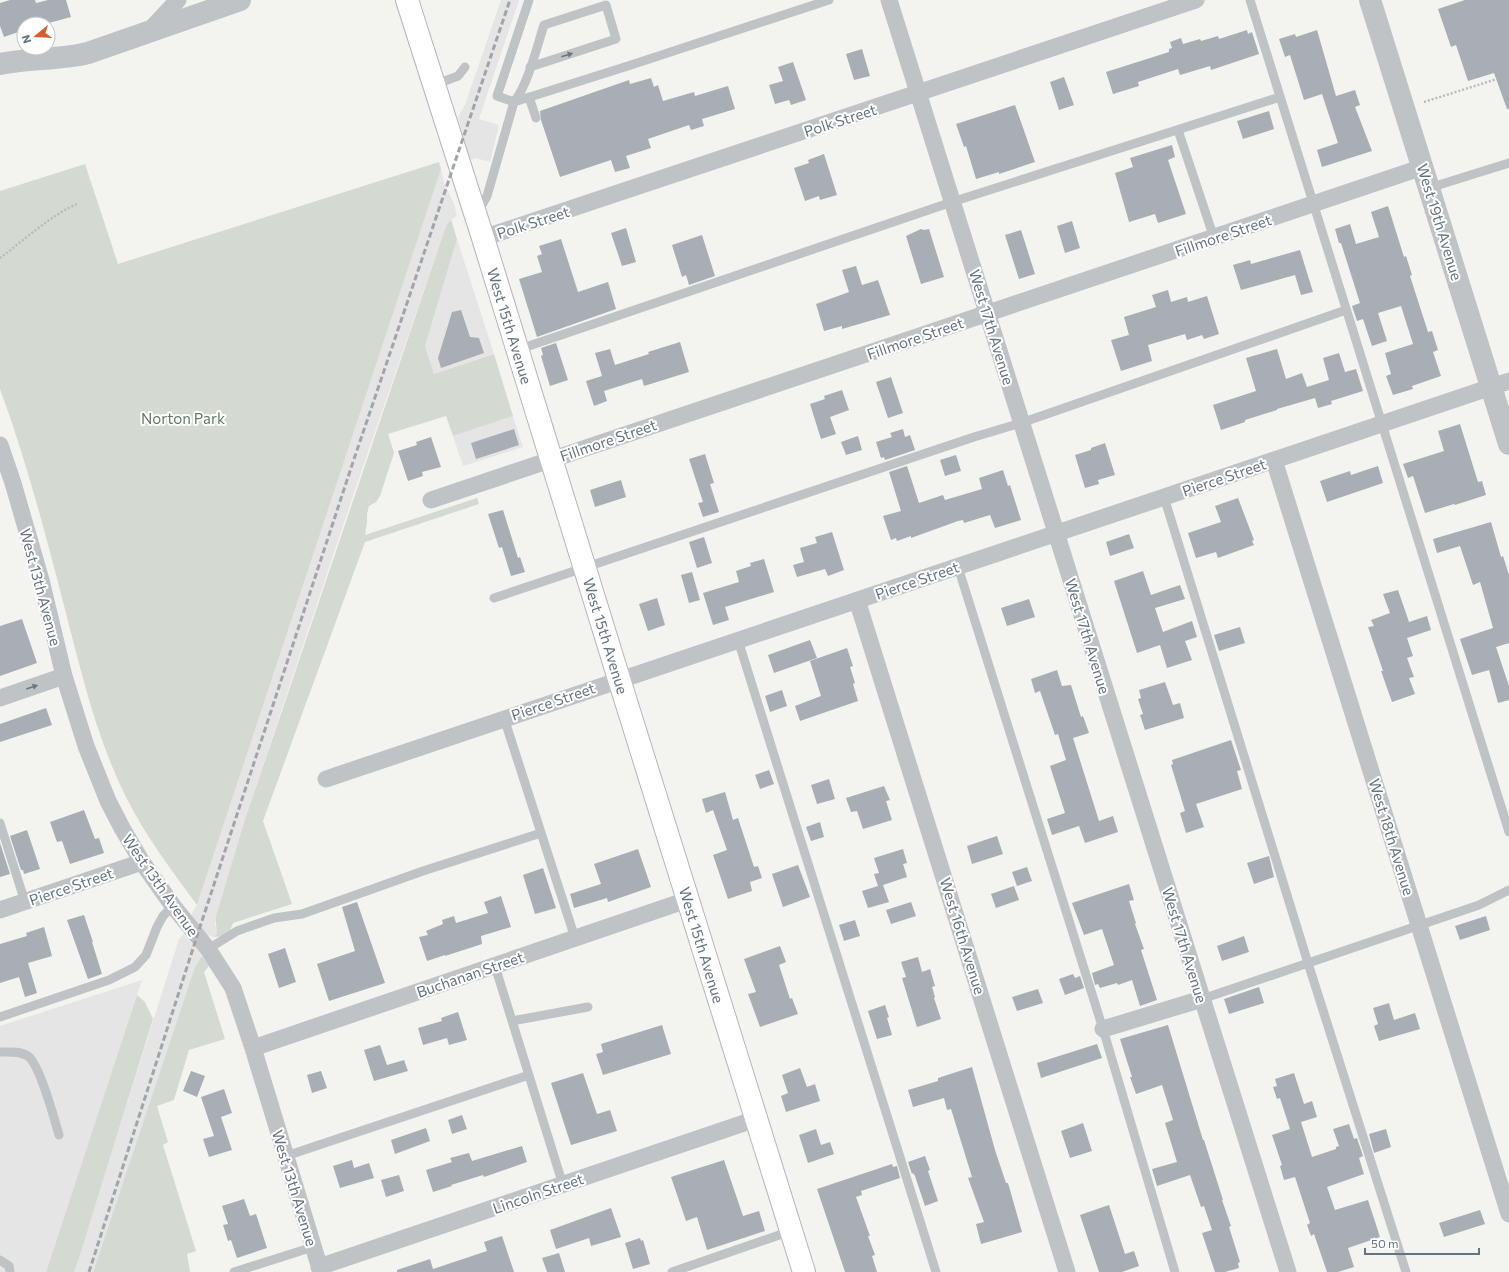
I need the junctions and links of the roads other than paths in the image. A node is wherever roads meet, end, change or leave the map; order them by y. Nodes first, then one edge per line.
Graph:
1 (178, 0) edge
2 (240, 0) edge
3 (407, 0) edge
4 (529, 0) edge
5 (829, 0) edge
6 (889, 0) edge
7 (1196, 0) edge
8 (1250, 0) edge
9 (1370, 0) edge
10 (147, 33) junction
11 (0, 64) edge
12 (465, 67) dead end
13 (530, 67) junction
14 (434, 85) junction
15 (919, 94) junction
16 (529, 97) junction
17 (1280, 97) junction
18 (514, 102) junction
19 (536, 118) dead end
20 (1178, 130) junction
21 (1509, 163) edge
22 (1423, 168) junction
23 (1429, 188) junction
24 (952, 202) junction
25 (1313, 204) junction
26 (476, 215) junction
27 (483, 238) junction
28 (1214, 238) junction
29 (1346, 310) junction
30 (987, 313) junction
31 (517, 350) junction
32 (1500, 384) edge
33 (1021, 422) junction
34 (1382, 424) junction
35 (1509, 444) edge
36 (0, 445) edge
37 (551, 460) junction
38 (1274, 460) junction
39 (6, 485) edge
40 (1164, 497) junction
41 (430, 500) dead end
42 (1056, 533) junction
43 (958, 566) junction
44 (585, 568) junction
45 (494, 598) dead end
46 (857, 600) junction
47 (738, 640) junction
48 (64, 676) junction
49 (619, 679) junction
50 (0, 698) edge
51 (504, 718) junction
52 (326, 779) dead end
53 (0, 823) edge
54 (1509, 832) edge
55 (542, 833) junction
56 (142, 862) junction
57 (1509, 890) edge
58 (687, 900) junction
59 (25, 902) junction
60 (173, 906) junction
61 (0, 910) edge
62 (1420, 925) junction
63 (575, 938) junction
64 (208, 949) junction
65 (1308, 963) junction
66 (495, 966) junction
67 (1202, 998) junction
68 (588, 1007) dead end
69 (0, 1017) edge
70 (512, 1021) junction
71 (1103, 1029) junction
72 (253, 1048) junction
73 (0, 1052) edge
74 (529, 1075) junction
75 (756, 1119) junction
76 (59, 1134) dead end
77 (286, 1156) junction
78 (563, 1185) junction
79 (1509, 1214) edge
80 (791, 1231) junction
81 (313, 1246) junction
82 (0, 1260) edge
83 (320, 1269) edge
84 (10, 1272) edge
85 (234, 1272) edge
86 (672, 1272) edge
87 (804, 1272) edge
88 (936, 1272) edge
89 (1068, 1272) edge
90 (1175, 1272) edge
91 (1288, 1272) edge
92 (1406, 1272) edge

1 - 10 street
2 - 10 street
3 - 14 main road, West 15th Avenue
4 - 18 lane
5 - 16 lane
6 - 15 street, West 17th Avenue
7 - 15 street, Polk Street
8 - 17 lane
9 - 22 street, West 19th Avenue
10 - 11 street
12 - 14 lane
13 -> 13 lane
13 - 18 lane
14 - 26 main road, West 15th Avenue
15 - 24 street, West 17th Avenue
15 - 27 street, Polk Street
16 - 18 lane
16 - 19 lane
17 - 20 lane
17 - 25 lane
18 - 26 lane
20 - 24 lane
20 - 28 lane
21 - 23 lane
22 - 23 street, West 19th Avenue
22 - 25 street, Fillmore Street
23 - 32 street, West 19th Avenue
24 - 30 street, West 17th Avenue
24 - 31 lane
25 - 28 street, Fillmore Street
25 - 29 lane
26 - 27 main road, West 15th Avenue
27 - 31 main road, West 15th Avenue
28 - 30 street, Fillmore Street
29 - 33 lane
29 - 34 lane
30 - 33 street, West 17th Avenue
30 - 37 street, Fillmore Street
31 - 37 main road, West 15th Avenue
32 - 34 street, Pierce Street
32 - 35 street, West 19th Avenue
33 - 42 street, West 17th Avenue
33 - 44 lane
34 - 38 street, Pierce Street
34 - 54 lane
36 - 39 street, West 13th Avenue
37 - 41 street, Fillmore Street
37 - 44 main road, West 15th Avenue
38 - 40 street, Pierce Street
38 - 62 street, West 18th Avenue
39 - 48 street, West 13th Avenue
40 - 42 street, Pierce Street
40 - 65 lane
42 - 43 street, Pierce Street
42 - 67 street, West 17th Avenue
43 - 46 street, Pierce Street
43 - 71 lane
44 - 45 lane
44 - 49 main road, West 15th Avenue
46 - 47 street, Pierce Street
46 - 89 street, West 16th Avenue
47 - 49 street, Pierce Street
47 - 88 lane
50 -> 48 street
48 - 56 street, West 13th Avenue
49 - 51 street, Pierce Street
49 - 58 main road, West 15th Avenue
51 - 52 street, Pierce Street
51 - 55 lane
53 - 59 lane
55 - 63 lane
55 - 64 lane
56 - 59 street, Pierce Street
56 - 60 street, West 13th Avenue
57 - 62 lane
58 - 63 street, Buchanan Street
58 - 75 main road, West 15th Avenue
59 - 61 street, Pierce Street
60 - 64 street, West 13th Avenue
60 - 69 lane
62 - 65 lane
62 - 79 street, West 18th Avenue
63 - 66 street, Buchanan Street
64 - 72 street, West 13th Avenue
65 - 67 lane
65 - 92 lane
66 - 70 lane
66 - 72 street, Buchanan Street
67 - 71 street
67 - 91 street, West 17th Avenue
68 - 70 lane
70 - 74 lane
71 - 90 lane
72 - 77 street, West 13th Avenue
73 - 76 lane
74 - 77 lane
74 - 78 lane
75 - 78 street, Lincoln Street
75 - 80 main road, West 15th Avenue
77 - 81 street, West 13th Avenue
78 - 83 street, Lincoln Street
80 - 86 lane
80 - 87 main road, West 15th Avenue
81 - 83 street, West 13th Avenue
81 - 85 lane
82 - 84 lane

